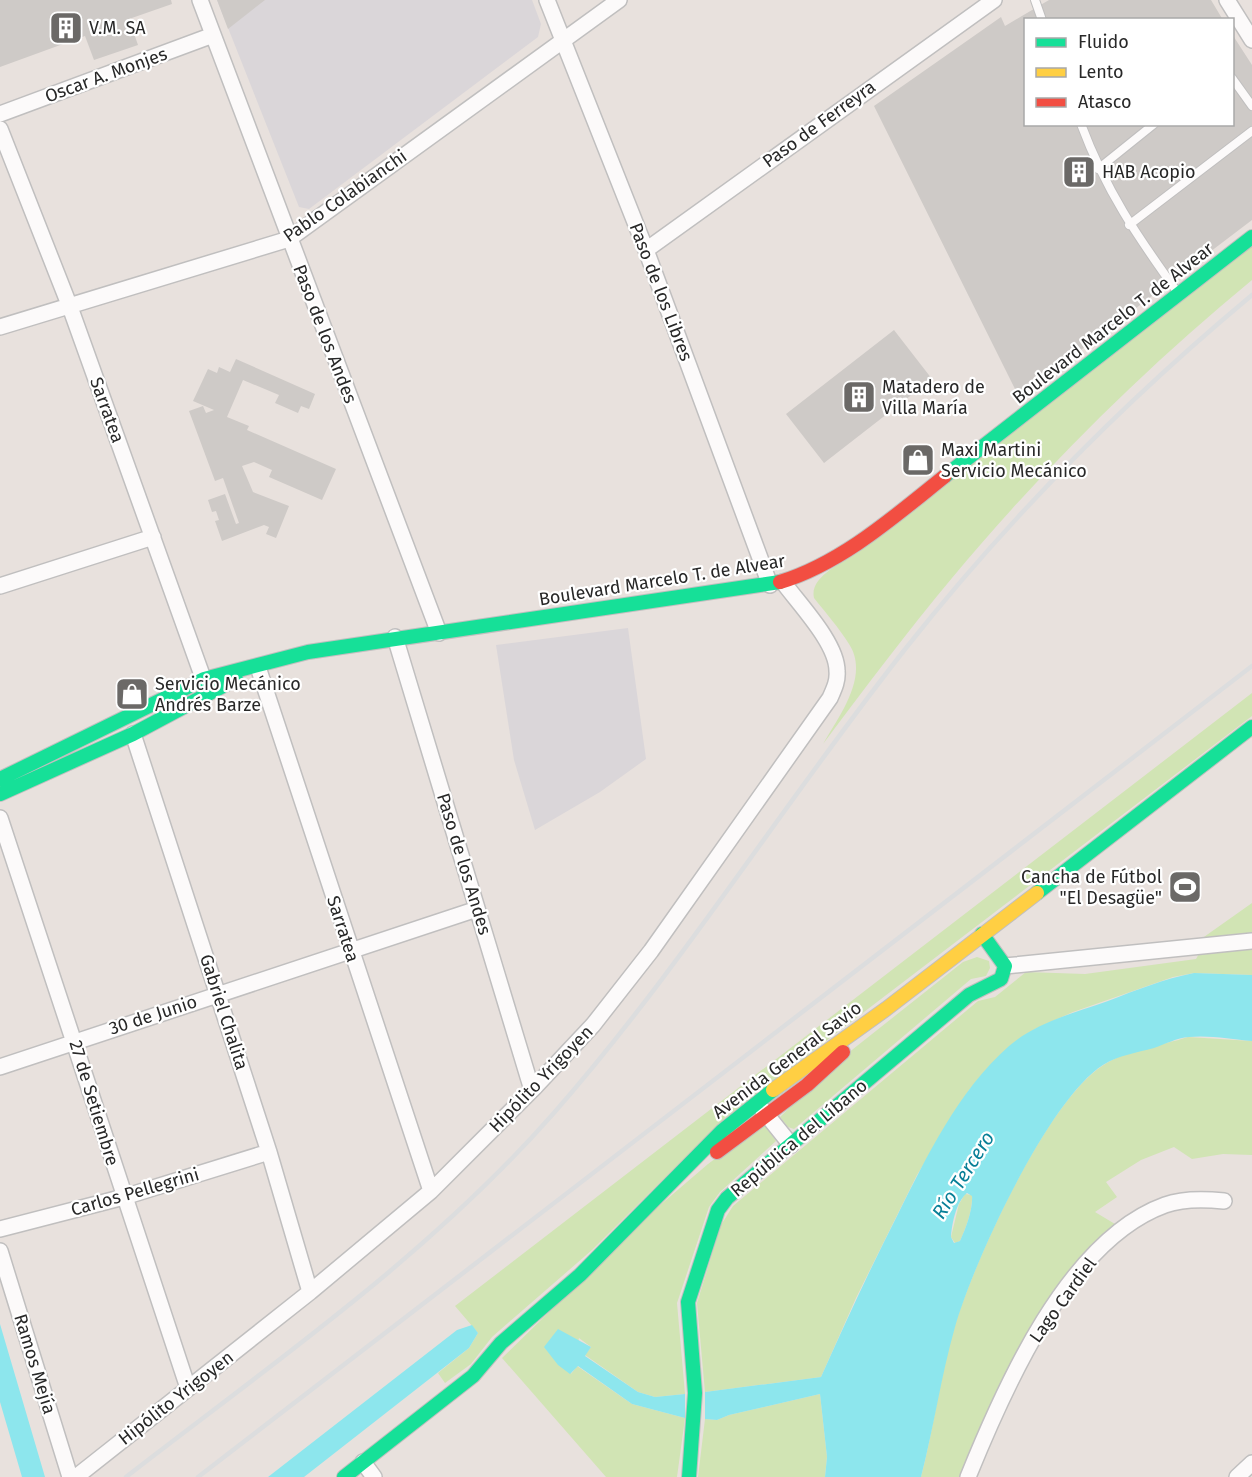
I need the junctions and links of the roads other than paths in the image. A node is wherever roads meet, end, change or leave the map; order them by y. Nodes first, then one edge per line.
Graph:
1 (200, 0) edge
2 (548, 0) edge
3 (619, 0) edge
4 (994, 0) edge
5 (1035, 0) edge
6 (1227, 0) edge
7 (1041, 18) edge
8 (213, 35) junction
9 (1252, 40) edge
10 (562, 41) junction
11 (549, 62) dead end
12 (1234, 79) edge
13 (1252, 106) edge
14 (0, 114) edge
15 (1082, 126) edge
16 (1152, 126) edge
17 (0, 129) edge
18 (1252, 131) edge
19 (1098, 169) junction
20 (1130, 225) junction
21 (1252, 237) edge
22 (291, 244) junction
23 (646, 250) junction
24 (1179, 295) junction
25 (70, 307) junction
26 (0, 327) edge
27 (153, 537) junction
28 (776, 584) junction
29 (0, 586) edge
30 (439, 633) junction
31 (395, 636) junction
32 (258, 667) junction
33 (204, 679) junction
34 (209, 694) junction
35 (1252, 727) edge
36 (133, 734) junction
37 (0, 779) edge
38 (0, 794) edge
39 (0, 818) edge
40 (477, 909) junction
41 (982, 934) junction
42 (1252, 940) edge
43 (350, 952) junction
44 (1005, 966) junction
45 (218, 994) junction
46 (886, 1009) junction
47 (75, 1041) junction
48 (0, 1067) edge
49 (532, 1090) junction
50 (756, 1102) junction
51 (766, 1115) junction
52 (791, 1145) junction
53 (269, 1152) junction
54 (431, 1191) junction
55 (124, 1197) junction
56 (1224, 1201) dead end
57 (644, 1211) junction
58 (0, 1229) edge
59 (0, 1251) edge
60 (310, 1292) junction
61 (188, 1388) junction
62 (363, 1462) junction
63 (1252, 1463) edge
64 (70, 1477) edge
65 (76, 1477) edge
66 (344, 1477) edge
67 (374, 1477) edge
68 (689, 1477) edge
69 (968, 1477) edge
70 (1237, 1477) edge

1 - 8 street, Paso de los Andes
2 - 10 street, Paso de los Libres
3 - 10 street, Pablo Colabianchi
4 - 23 street, Paso de Ferreyra
5 - 7 lane
6 - 9 street
8 - 14 street, Oscar A. Monjes
8 - 22 street, Paso de los Andes
10 - 22 street, Pablo Colabianchi
10 - 23 street, Paso de los Libres
11 - 22 street
12 - 13 lane
15 - 19 lane
16 - 19 lane
17 - 25 street, Sarratea
18 - 20 lane
19 - 20 lane
20 - 24 lane
21 - 24 main road, Boulevard Marcelo T. de Alvear
22 - 25 street, Pablo Colabianchi
22 - 30 street, Paso de los Andes
23 - 28 street, Paso de los Libres
24 - 28 main road, Boulevard Marcelo T. de Alvear
25 - 26 street, Pablo Colabianchi
25 - 27 street, Sarratea
27 - 29 street
27 - 33 street, Sarratea
28 - 30 main road, Boulevard Marcelo T. de Alvear
28 - 49 street, Hipólito Yrigoyen
30 - 31 main road, Boulevard Marcelo T. de Alvear
31 - 32 main road, Boulevard Marcelo T. de Alvear
31 - 40 street, Paso de los Andes
32 - 33 main road, Boulevard Marcelo T. de Alvear
32 - 34 main road, Boulevard Marcelo T. de Alvear
32 - 43 street, Sarratea
33 - 34 street, Sarratea
33 - 37 main road, Boulevard Marcelo T. de Alvear
34 - 36 main road, Boulevard Marcelo T. de Alvear
35 - 41 main road, Avenida General Savio
36 - 38 main road, Boulevard Marcelo T. de Alvear
36 - 45 street, Gabriel Chalita
39 - 47 street, 27 de Setiembre
40 - 43 street, 30 de Junio
40 - 49 street, Paso de los Andes
41 - 44 main road
41 - 46 main road, Avenida General Savio
42 - 44 street
43 - 45 street, 30 de Junio
43 - 54 street, Sarratea
44 - 52 main road, República del Líbano
45 - 47 street, 30 de Junio
45 - 53 street, Gabriel Chalita
46 - 50 main road, Avenida General Savio
46 - 51 main road
47 - 48 street, 30 de Junio
47 - 55 street, 27 de Setiembre
49 - 54 street, Hipólito Yrigoyen
50 - 51 street
50 - 57 main road, Avenida General Savio
51 - 52 street
51 - 57 main road
52 - 68 main road, República del Líbano
53 - 55 street, Carlos Pellegrini
53 - 60 street, Gabriel Chalita
54 - 60 street, Hipólito Yrigoyen
55 - 58 street, Carlos Pellegrini
55 - 61 street, 27 de Setiembre
56 - 69 street, Lago Cardiel
57 - 62 main road, Avenida General Savio
59 - 64 street, Ramos Mejía
60 - 61 street, Hipólito Yrigoyen
61 - 65 street, Hipólito Yrigoyen
62 - 66 main road, Avenida General Savio
62 - 67 street
63 - 70 street

